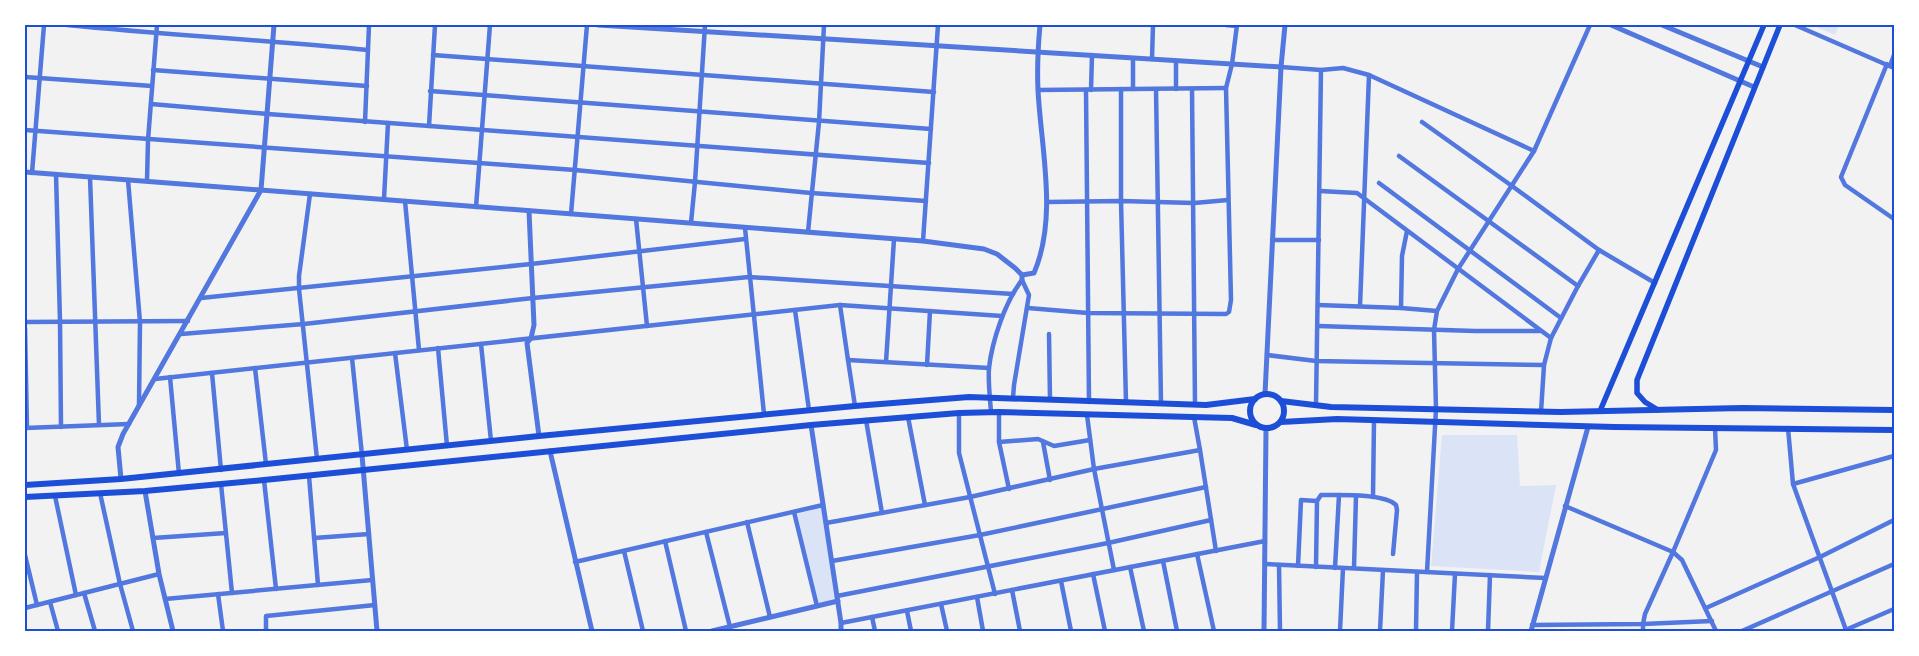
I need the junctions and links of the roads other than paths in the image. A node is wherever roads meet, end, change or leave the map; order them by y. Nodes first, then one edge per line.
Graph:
1 (44, 25) edge
2 (66, 25) edge
3 (157, 25) edge
4 (274, 25) edge
5 (369, 25) edge
6 (435, 25) edge
7 (490, 25) edge
8 (587, 25) edge
9 (598, 25) edge
10 (606, 25) edge
11 (705, 25) edge
12 (824, 25) edge
13 (938, 25) edge
14 (1040, 25) edge
15 (1153, 25) edge
16 (1226, 25) edge
17 (1285, 25) edge
18 (1590, 25) edge
19 (1611, 25) edge
20 (1662, 25) edge
21 (1764, 25) edge
22 (1780, 25) edge
23 (1795, 25) edge
24 (1237, 26) edge
25 (1676, 28) edge
26 (705, 32) junction
27 (156, 34) junction
28 (823, 39) junction
29 (273, 40) junction
30 (938, 46) junction
31 (368, 50) junction
32 (1038, 52) junction
33 (433, 55) junction
34 (1894, 55) edge
35 (1092, 56) junction
36 (488, 58) junction
37 (1133, 58) junction
38 (1152, 59) junction
39 (1176, 61) junction
40 (1749, 61) junction
41 (1232, 64) junction
42 (584, 66) junction
43 (1890, 66) edge
44 (1280, 67) junction
45 (1763, 67) junction
46 (153, 70) junction
47 (1321, 70) junction
48 (701, 75) junction
49 (1369, 75) junction
50 (25, 77) edge
51 (270, 77) junction
52 (41, 78) junction
53 (1740, 80) junction
54 (821, 84) junction
55 (152, 86) junction
56 (367, 86) junction
57 (1754, 87) junction
58 (1226, 88) junction
59 (1122, 89) junction
60 (1133, 89) junction
61 (1156, 89) junction
62 (1176, 89) junction
63 (1192, 89) junction
64 (1038, 90) junction
65 (1089, 90) junction
66 (430, 92) junction
67 (934, 92) junction
68 (484, 96) junction
69 (580, 103) junction
70 (151, 104) junction
71 (699, 112) junction
72 (268, 114) junction
73 (365, 122) junction
74 (819, 122) junction
75 (1422, 122) dead end
76 (388, 123) junction
77 (429, 126) junction
78 (931, 129) junction
79 (25, 130) edge
80 (35, 130) junction
81 (482, 130) junction
82 (578, 137) junction
83 (148, 140) junction
84 (697, 145) junction
85 (265, 149) junction
86 (1534, 151) junction
87 (816, 155) junction
88 (1399, 156) dead end
89 (386, 157) junction
90 (929, 163) junction
91 (479, 164) junction
92 (575, 170) junction
93 (25, 172) edge
94 (32, 172) junction
95 (56, 174) junction
96 (90, 177) junction
97 (128, 180) junction
98 (147, 181) junction
99 (695, 182) junction
100 (1379, 183) dead end
101 (1512, 186) junction
102 (262, 190) junction
103 (1320, 191) junction
104 (811, 193) junction
105 (310, 194) junction
106 (1365, 199) junction
107 (384, 200) junction
108 (1228, 200) junction
109 (405, 201) junction
110 (926, 201) junction
111 (1087, 201) junction
112 (1121, 201) junction
113 (1159, 201) junction
114 (1047, 202) junction
115 (1194, 203) junction
116 (476, 207) junction
117 (529, 211) junction
118 (571, 214) junction
119 (636, 219) junction
120 (1894, 219) edge
121 (1488, 221) junction
122 (691, 223) junction
123 (745, 228) junction
124 (1407, 230) junction
125 (808, 232) junction
126 (745, 239) junction
127 (894, 239) junction
128 (1272, 240) junction
129 (1319, 240) junction
130 (923, 241) junction
131 (1599, 250) junction
132 (639, 251) junction
133 (1470, 251) junction
134 (531, 264) junction
135 (1458, 269) junction
136 (411, 276) junction
137 (749, 277) junction
138 (1022, 278) junction
139 (1655, 283) junction
140 (890, 286) junction
141 (1578, 286) junction
142 (642, 288) junction
143 (299, 289) junction
144 (1013, 294) junction
145 (201, 298) junction
146 (533, 298) junction
147 (840, 305) junction
148 (1318, 305) junction
149 (1360, 306) junction
150 (889, 308) junction
151 (1028, 308) junction
152 (1401, 308) junction
153 (416, 310) junction
154 (795, 310) junction
155 (930, 311) junction
156 (1437, 311) junction
157 (1123, 312) junction
158 (1158, 312) junction
159 (1194, 312) junction
160 (1088, 313) junction
161 (753, 314) junction
162 (1002, 316) junction
163 (1561, 318) junction
164 (60, 321) junction
165 (188, 321) junction
166 (25, 322) edge
167 (95, 322) junction
168 (140, 322) junction
169 (304, 324) junction
170 (647, 326) junction
171 (1318, 326) junction
172 (25, 328) edge
173 (1434, 330) junction
174 (1542, 331) junction
175 (181, 334) junction
176 (1049, 334) dead end
177 (531, 338) junction
178 (1551, 338) junction
179 (481, 344) junction
180 (438, 348) junction
181 (419, 350) junction
182 (395, 353) junction
183 (1267, 355) junction
184 (352, 358) junction
185 (848, 360) junction
186 (1316, 361) junction
187 (308, 362) junction
188 (886, 362) junction
189 (1434, 362) junction
190 (927, 365) junction
191 (1544, 365) junction
192 (255, 368) junction
193 (989, 368) junction
194 (212, 373) junction
195 (170, 377) junction
196 (155, 379) junction
197 (1265, 394) junction
198 (990, 397) junction
199 (1013, 398) junction
200 (1255, 399) junction
201 (1050, 400) junction
202 (1281, 401) junction
203 (1089, 402) junction
204 (1126, 402) junction
205 (1161, 403) junction
206 (1195, 404) junction
207 (1316, 405) junction
208 (855, 406) junction
209 (139, 407) junction
210 (1436, 409) junction
211 (809, 410) junction
212 (1658, 410) junction
213 (1894, 410) edge
214 (1600, 411) junction
215 (991, 412) junction
216 (999, 412) junction
217 (1541, 412) junction
218 (959, 413) junction
219 (764, 414) junction
220 (1087, 415) junction
221 (908, 417) junction
222 (1194, 417) junction
223 (866, 420) junction
224 (1374, 420) junction
225 (1281, 422) junction
226 (1435, 422) junction
227 (129, 424) junction
228 (811, 425) junction
229 (1256, 425) junction
230 (99, 426) junction
231 (61, 427) junction
232 (1588, 427) junction
233 (26, 428) edge
234 (1715, 428) junction
235 (1788, 428) junction
236 (1266, 429) junction
237 (1894, 430) edge
238 (539, 436) junction
239 (1090, 440) junction
240 (491, 441) junction
241 (1000, 442) junction
242 (1043, 442) junction
243 (448, 446) junction
244 (407, 450) junction
245 (1200, 450) junction
246 (550, 451) junction
247 (362, 455) junction
248 (1894, 456) edge
249 (317, 459) junction
250 (266, 464) junction
251 (1094, 469) junction
252 (221, 470) junction
253 (364, 471) junction
254 (179, 474) junction
255 (309, 476) junction
256 (121, 479) junction
257 (264, 480) junction
258 (1050, 480) junction
259 (221, 484) junction
260 (1793, 484) junction
261 (25, 485) edge
262 (1206, 486) junction
263 (1009, 489) junction
264 (145, 491) junction
265 (100, 493) junction
266 (1338, 495) junction
267 (55, 496) junction
268 (970, 496) junction
269 (1356, 496) junction
270 (1373, 497) junction
271 (25, 498) edge
272 (1317, 501) junction
273 (823, 505) junction
274 (925, 505) junction
275 (1565, 506) junction
276 (1102, 508) junction
277 (794, 512) junction
278 (882, 513) junction
279 (1211, 520) junction
280 (1894, 520) edge
281 (747, 522) junction
282 (826, 523) junction
283 (706, 532) junction
284 (226, 533) junction
285 (368, 534) junction
286 (980, 535) junction
287 (153, 538) junction
288 (314, 538) junction
289 (666, 541) junction
290 (1265, 541) junction
291 (1108, 543) junction
292 (1216, 550) junction
293 (624, 551) junction
294 (1673, 552) junction
295 (1197, 554) junction
296 (1393, 554) dead end
297 (25, 555) edge
298 (1820, 557) junction
299 (832, 561) junction
300 (1163, 561) junction
301 (575, 562) junction
302 (1265, 564) junction
303 (1894, 564) edge
304 (1279, 565) junction
305 (1298, 566) junction
306 (988, 567) junction
307 (1130, 567) junction
308 (1316, 567) junction
309 (1334, 568) junction
310 (1343, 568) junction
311 (1354, 568) junction
312 (1114, 570) junction
313 (1383, 570) junction
314 (1417, 572) junction
315 (1427, 572) junction
316 (159, 574) junction
317 (1093, 574) junction
318 (1454, 574) junction
319 (1490, 575) junction
320 (1545, 578) junction
321 (372, 580) junction
322 (1062, 581) junction
323 (120, 584) junction
324 (318, 585) junction
325 (276, 589) junction
326 (1012, 590) junction
327 (1832, 592) junction
328 (84, 593) junction
329 (232, 593) junction
330 (218, 594) junction
331 (995, 594) junction
332 (76, 595) junction
333 (977, 597) junction
334 (838, 599) junction
335 (166, 600) junction
336 (50, 602) junction
337 (941, 604) junction
338 (37, 605) junction
339 (375, 605) junction
340 (817, 606) junction
341 (25, 608) edge
342 (1706, 608) junction
343 (1894, 609) edge
344 (907, 611) junction
345 (770, 617) junction
346 (872, 618) junction
347 (1712, 620) junction
348 (841, 624) junction
349 (1643, 624) junction
350 (730, 627) junction
351 (1531, 628) edge
352 (719, 630) edge
353 (1845, 630) edge
354 (58, 631) edge
355 (95, 631) edge
356 (133, 631) edge
357 (174, 631) edge
358 (223, 631) edge
359 (266, 631) edge
360 (377, 631) edge
361 (592, 631) edge
362 (643, 631) edge
363 (686, 631) edge
364 (712, 631) edge
365 (840, 631) edge
366 (875, 631) edge
367 (911, 631) edge
368 (947, 631) edge
369 (983, 631) edge
370 (1020, 631) edge
371 (1071, 631) edge
372 (1105, 631) edge
373 (1144, 631) edge
374 (1177, 631) edge
375 (1214, 631) edge
376 (1264, 631) edge
377 (1280, 631) edge
378 (1340, 631) edge
379 (1380, 631) edge
380 (1416, 631) edge
381 (1452, 631) edge
382 (1488, 631) edge
383 (1643, 631) edge
384 (1716, 631) edge
385 (1742, 631) edge

1 - 52 street
2 - 27 street
3 - 27 street
4 - 29 street
5 - 31 street
6 - 33 street
7 - 36 street
8 - 42 street
9 - 10 street
10 - 26 street
11 - 26 street
12 - 28 street
13 - 30 street
14 - 32 street
15 - 38 street
16 - 24 street
17 - 44 street
18 - 86 street
19 - 53 street
20 - 25 street
21 - 40 main road
22 - 45 main road
23 - 43 street
24 - 41 street
25 - 40 street
26 - 28 street
26 - 48 street
27 - 29 street
27 - 46 street
28 - 30 street
28 - 54 street
29 - 31 street
29 - 51 street
30 - 32 street
30 - 67 street
31 - 56 street
32 - 35 street
32 - 64 street
33 - 36 street
33 - 66 street
34 - 43 street
35 - 37 street
35 - 65 street
36 - 42 street
36 - 68 street
37 - 38 street
37 - 60 street
38 - 39 street
39 - 41 street
39 - 62 street
40 - 45 street
40 - 53 main road
41 - 44 street
41 - 58 street
42 - 48 street
42 - 69 street
43 - 120 street
44 - 47 street
44 - 128 street
45 - 57 main road
46 - 51 street
46 - 55 street
47 - 49 street
47 - 103 street
48 - 54 street
48 - 71 street
49 - 86 street
49 - 106 street
50 - 52 street
51 - 56 street
51 - 72 street
52 - 55 street
52 - 80 street
53 - 57 street
53 - 139 main road
54 - 67 street
54 - 74 street
55 - 70 street
56 - 73 street
57 - 212 main road
58 - 63 street
58 - 108 street
59 - 60 street
59 - 65 street
59 - 112 street
60 - 61 street
61 - 62 street
61 - 113 street
62 - 63 street
63 - 115 street
64 - 65 street
64 - 114 street
65 - 111 street
66 - 68 street
66 - 77 street
67 - 78 street
68 - 69 street
68 - 81 street
69 - 71 street
69 - 82 street
70 - 72 street
70 - 83 street
71 - 74 street
71 - 84 street
72 - 73 street
72 - 85 street
73 - 76 street
74 - 78 street
74 - 87 street
75 - 101 street
76 - 77 street
76 - 89 street
77 - 81 street
78 - 90 street
79 - 80 street
80 - 83 street
80 - 94 street
81 - 82 street
81 - 91 street
82 - 84 street
82 - 92 street
83 - 85 street
83 - 98 street
84 - 87 street
84 - 99 street
85 - 89 street
85 - 102 street
86 - 101 street
87 - 90 street
87 - 104 street
88 - 121 street
89 - 91 street
89 - 107 street
90 - 110 street
91 - 92 street
91 - 116 street
92 - 99 street
92 - 118 street
93 - 94 street
94 - 95 street
95 - 96 street
95 - 164 street
96 - 97 street
96 - 167 street
97 - 98 street
97 - 168 street
98 - 102 street
99 - 104 street
99 - 122 street
100 - 133 street
101 - 121 street
101 - 131 street
102 - 105 street
102 - 145 street
103 - 106 street
103 - 129 street
104 - 110 street
104 - 125 street
105 - 107 street
105 - 143 street
106 - 124 street
106 - 149 street
107 - 109 street
108 - 115 street
108 - 159 street
109 - 116 street
109 - 136 street
110 - 130 street
111 - 112 street
111 - 114 street
111 - 160 street
112 - 113 street
112 - 157 street
113 - 115 street
113 - 158 street
114 - 138 street
115 - 159 street
116 - 117 street
117 - 118 street
117 - 134 street
118 - 119 street
119 - 122 street
119 - 132 street
121 - 133 street
121 - 141 street
122 - 123 street
123 - 125 street
123 - 126 street
124 - 135 street
124 - 152 street
125 - 127 street
126 - 132 street
126 - 137 street
127 - 130 street
127 - 140 street
128 - 129 street
128 - 183 street
129 - 148 street
130 - 138 street
131 - 139 street
131 - 141 street
132 - 134 street
132 - 142 street
133 - 135 street
133 - 163 street
134 - 136 street
134 - 146 street
135 - 156 street
135 - 174 street
136 - 143 street
136 - 153 street
137 - 140 street
137 - 142 street
137 - 161 street
138 - 144 street
138 - 151 street
139 - 214 main road
140 - 144 street
140 - 150 street
141 - 163 street
142 - 146 street
142 - 170 street
143 - 145 street
143 - 169 street
144 - 162 street
145 - 165 street
146 - 153 street
146 - 177 street
147 - 150 street
147 - 154 street
147 - 185 street
148 - 149 street
148 - 171 street
149 - 152 street
150 - 155 street
150 - 188 street
151 - 160 street
151 - 199 street
152 - 156 street
153 - 169 street
153 - 181 street
154 - 161 street
154 - 211 street
155 - 162 street
155 - 190 street
156 - 173 street
157 - 158 street
157 - 160 street
157 - 204 street
158 - 159 street
158 - 205 street
159 - 206 street
160 - 203 street
161 - 170 street
161 - 219 street
162 - 193 street
163 - 178 street
164 - 166 street
164 - 167 street
164 - 231 street
165 - 168 street
165 - 175 street
167 - 168 street
167 - 230 street
168 - 209 street
169 - 175 street
169 - 187 street
170 - 177 street
171 - 173 street
171 - 186 street
172 - 233 street
173 - 174 street
173 - 189 street
174 - 178 street
175 - 196 street
176 - 201 street
177 - 179 street
177 - 238 street
178 - 191 street
179 - 180 street
179 - 240 street
180 - 181 street
180 - 243 street
181 - 182 street
182 - 184 street
182 - 244 street
183 - 186 street
183 - 197 street
184 - 187 street
184 - 247 street
185 - 188 street
185 - 208 street
186 - 189 street
186 - 207 street
187 - 192 street
187 - 249 street
188 - 190 street
189 - 191 street
189 - 210 street
190 - 193 street
191 - 217 street
192 - 194 street
192 - 250 street
193 - 198 street
194 - 195 street
194 - 252 street
195 - 196 street
195 - 254 street
196 - 209 street
197 - 200 main road
197 - 202 main road
198 - 199 main road
198 - 208 main road
198 - 215 street
199 - 201 main road
200 - 206 main road
200 - 229 main road
201 - 203 main road
202 - 207 main road
202 - 225 main road
203 - 204 main road
204 - 205 main road
205 - 206 main road
207 - 210 main road
208 - 211 main road
209 - 227 street
210 - 217 main road
210 - 226 street
211 - 219 main road
212 - 213 main road
212 - 214 main road
214 - 217 main road
215 - 216 main road
215 - 218 main road
216 - 220 main road
216 - 241 street
218 - 221 main road
218 - 268 street
219 - 238 main road
220 - 222 main road
220 - 239 street
221 - 223 main road
221 - 274 street
222 - 229 main road
222 - 245 street
223 - 228 main road
223 - 278 street
224 - 225 main road
224 - 226 main road
224 - 270 street
225 - 236 main road
226 - 232 main road
226 - 315 street
227 - 230 street
227 - 256 street
228 - 246 main road
228 - 273 street
229 - 236 main road
230 - 231 street
231 - 233 street
232 - 234 main road
232 - 275 street
234 - 235 main road
234 - 294 street
235 - 237 main road
235 - 260 street
236 - 290 street
238 - 240 main road
239 - 242 street
239 - 251 street
240 - 243 main road
241 - 242 street
241 - 263 street
242 - 258 street
243 - 244 main road
244 - 247 main road
245 - 251 street
245 - 262 street
246 - 253 main road
246 - 301 street
247 - 249 main road
247 - 253 street
248 - 260 street
249 - 250 main road
250 - 252 main road
251 - 258 street
251 - 276 street
252 - 254 main road
253 - 255 main road
253 - 285 street
254 - 256 main road
255 - 257 main road
255 - 288 street
256 - 261 main road
257 - 259 main road
257 - 325 street
258 - 263 street
259 - 264 main road
259 - 284 street
260 - 298 street
262 - 276 street
262 - 279 street
263 - 268 street
264 - 265 main road
264 - 287 street
265 - 267 main road
265 - 323 street
266 - 269 street
266 - 272 street
266 - 309 street
267 - 271 main road
267 - 332 street
268 - 274 street
268 - 286 street
269 - 270 street
269 - 311 street
270 - 296 street
272 - 305 street
272 - 308 street
273 - 277 street
273 - 282 street
274 - 278 street
275 - 294 street
275 - 320 street
276 - 286 street
276 - 291 street
277 - 281 street
277 - 340 street
278 - 282 street
279 - 291 street
279 - 292 street
280 - 298 street
281 - 283 street
281 - 345 street
282 - 299 street
283 - 289 street
283 - 350 street
284 - 287 street
284 - 329 street
285 - 288 street
285 - 321 street
286 - 299 street
286 - 306 street
287 - 316 street
288 - 324 street
289 - 293 street
289 - 363 street
290 - 292 street
290 - 302 street
291 - 306 street
291 - 312 street
292 - 295 street
293 - 301 street
293 - 362 street
294 - 342 street
294 - 349 street
295 - 300 street
295 - 375 street
297 - 338 street
298 - 327 street
298 - 342 street
299 - 334 street
300 - 307 street
300 - 374 street
301 - 361 street
302 - 304 street
302 - 376 street
303 - 327 street
304 - 305 street
304 - 377 street
305 - 308 street
306 - 331 street
306 - 334 street
307 - 312 street
307 - 373 street
308 - 309 street
309 - 310 street
310 - 311 street
310 - 378 street
311 - 313 street
312 - 317 street
313 - 314 street
313 - 379 street
314 - 315 street
314 - 380 street
315 - 318 street
316 - 323 street
316 - 335 street
317 - 322 street
317 - 372 street
318 - 319 street
318 - 381 street
319 - 320 street
319 - 382 street
320 - 351 street
321 - 324 street
321 - 339 street
322 - 326 street
322 - 371 street
323 - 328 street
323 - 356 street
324 - 325 street
325 - 329 street
326 - 331 street
326 - 370 street
327 - 353 street
327 - 385 street
328 - 332 street
328 - 355 street
329 - 330 street
330 - 335 street
330 - 358 street
331 - 333 street
332 - 336 street
333 - 337 street
333 - 369 street
334 - 340 street
334 - 348 street
335 - 357 street
336 - 338 street
336 - 354 street
337 - 344 street
337 - 368 street
338 - 341 street
339 - 359 street
339 - 360 street
340 - 345 street
342 - 347 street
343 - 353 street
344 - 346 street
344 - 367 street
345 - 350 street
346 - 348 street
346 - 366 street
347 - 349 street
347 - 384 street
348 - 365 street
349 - 351 street
349 - 383 street
350 - 352 street
352 - 364 street

